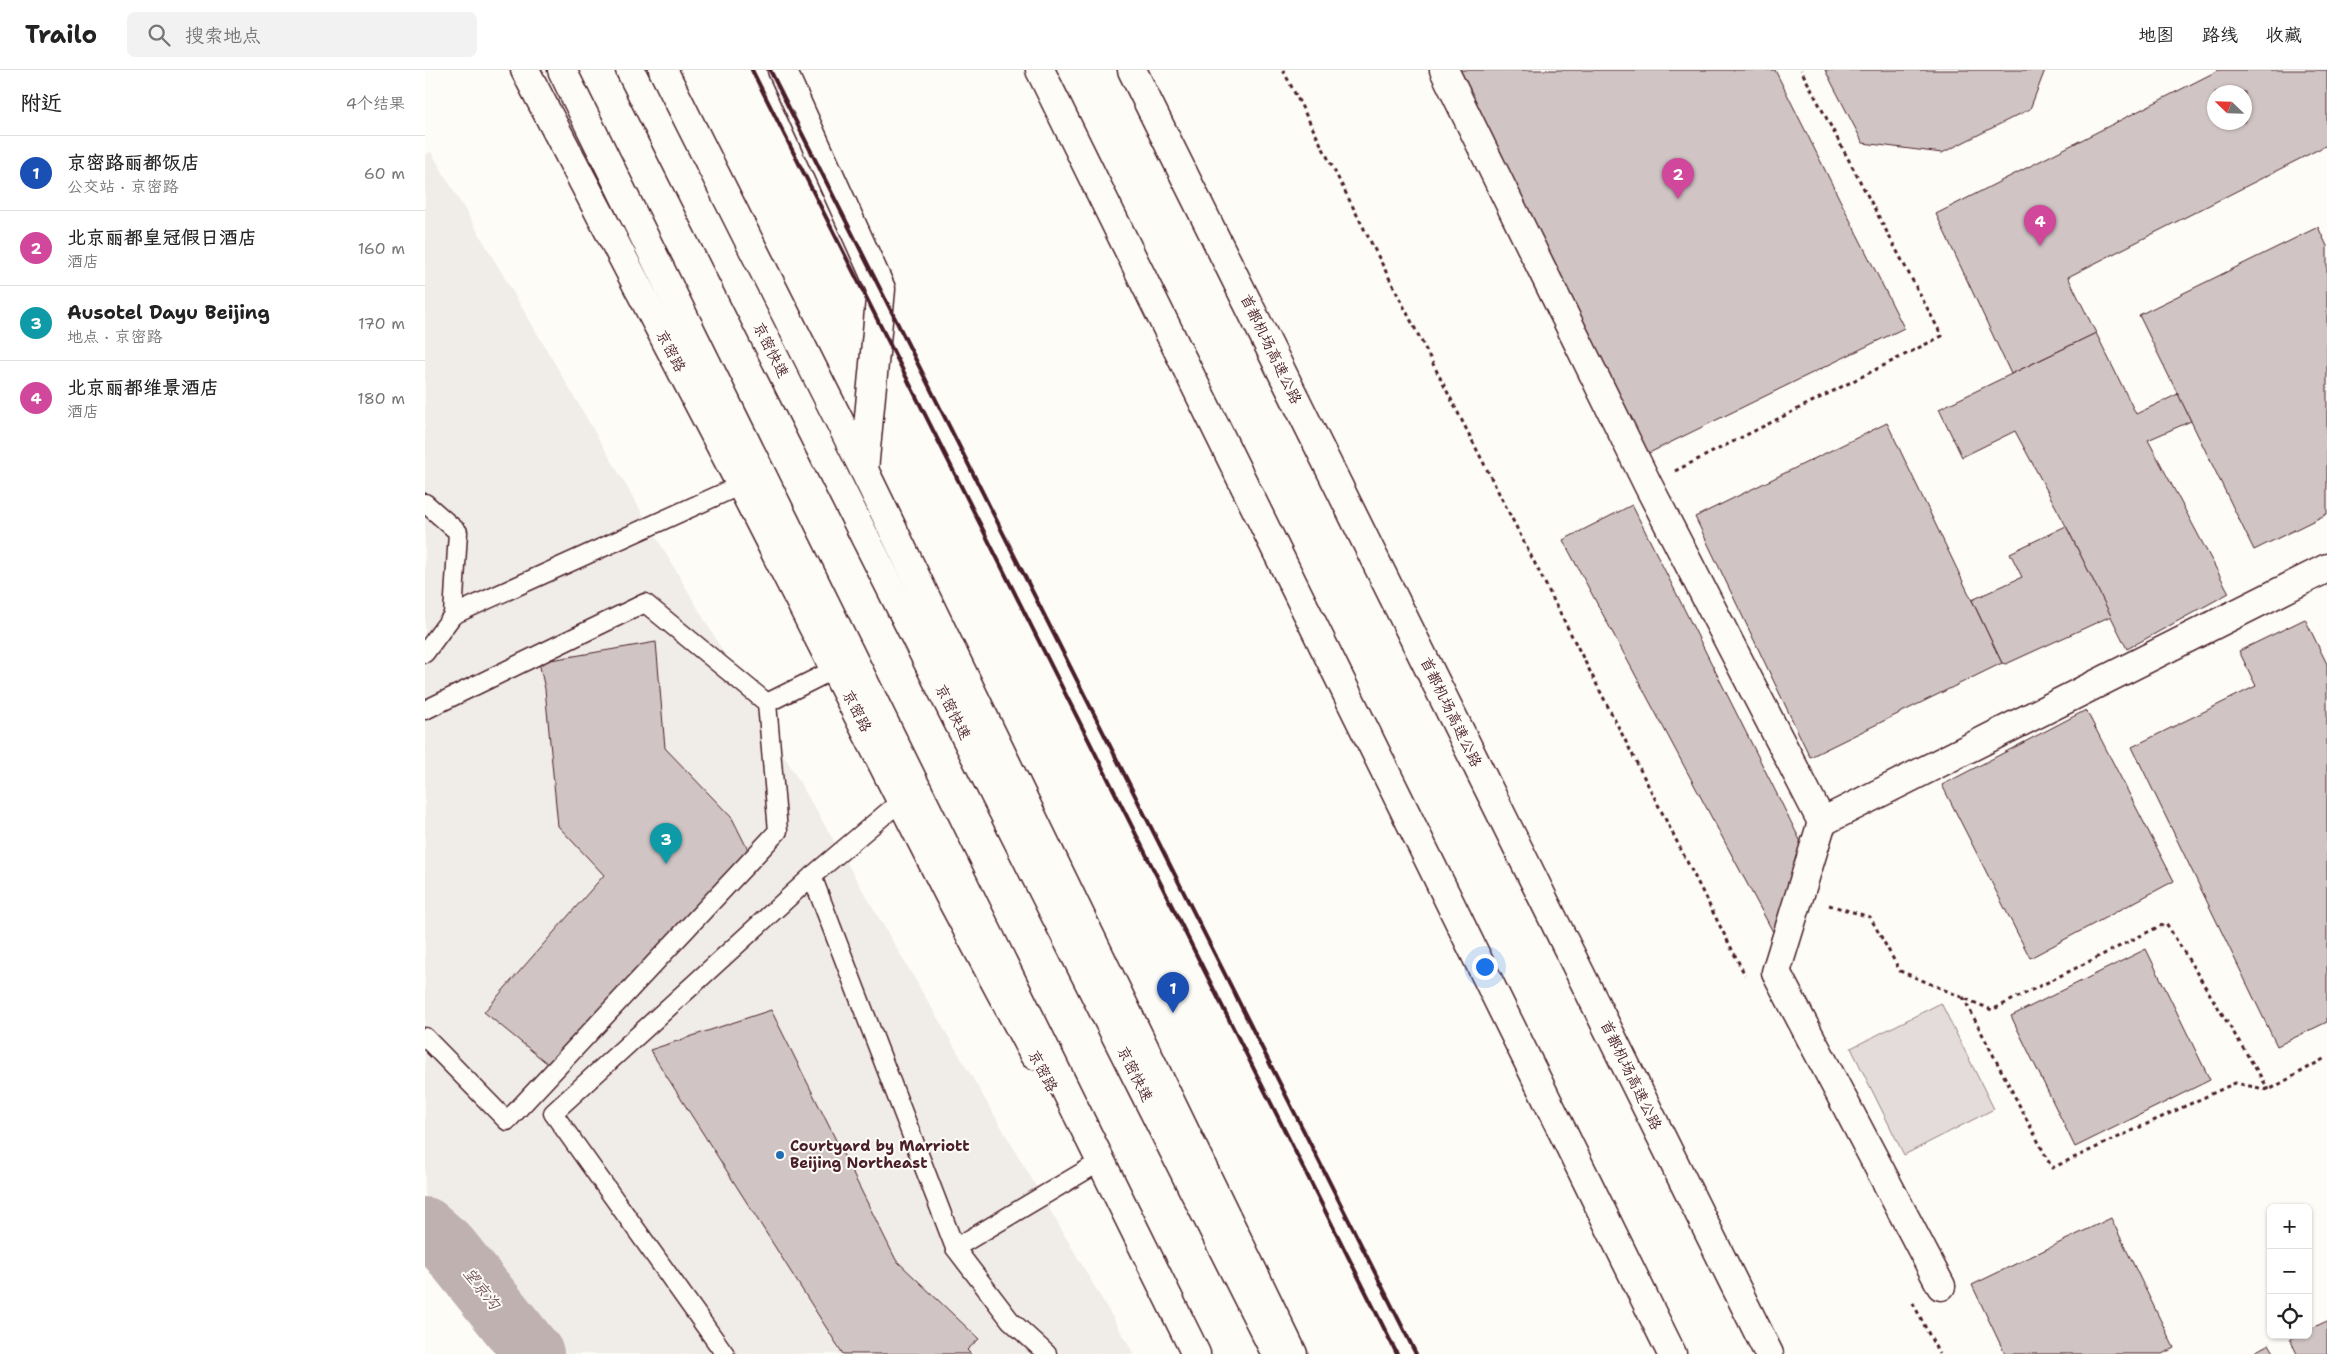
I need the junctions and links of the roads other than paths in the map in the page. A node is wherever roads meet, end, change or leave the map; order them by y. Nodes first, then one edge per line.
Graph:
1 (525, 70) edge
2 (561, 70) edge
3 (630, 70) edge
4 (663, 70) edge
5 (782, 70) edge
6 (1040, 70) edge
7 (1133, 70) edge
8 (1443, 70) edge
9 (864, 470) junction
10 (741, 485) junction
11 (425, 504) edge
12 (2327, 568) edge
13 (453, 616) junction
14 (425, 653) edge
15 (835, 669) junction
16 (767, 703) junction
17 (425, 710) edge
18 (902, 800) junction
19 (1821, 822) junction
20 (812, 876) junction
21 (425, 1037) edge
22 (1093, 1166) junction
23 (955, 1248) junction
24 (1941, 1286) dead end
25 (725, 1354) edge
26 (1047, 1354) edge
27 (1187, 1354) edge
28 (1196, 1354) edge
29 (1276, 1354) edge
30 (1293, 1354) edge
31 (1672, 1354) edge
32 (1769, 1354) edge

1 - 10 main road, 京密路
2 - 28 main road
3 - 29 main road, 京密快速
4 - 9 main road
5 - 9 main road
6 - 31 main road
7 - 32 main road, 首都机场高速公路
8 - 19 main road
9 - 30 main road
10 - 13 lane
10 - 15 main road, 京密路
11 - 13 lane
12 - 19 main road
13 - 14 lane
15 - 16 lane
15 - 18 main road, 京密路
16 - 17 lane
16 - 21 lane
18 - 20 lane
18 - 22 main road, 京密路
19 - 24 main road
20 - 23 lane
20 - 25 lane
22 - 23 lane
22 - 27 main road, 京密路
23 - 26 lane

